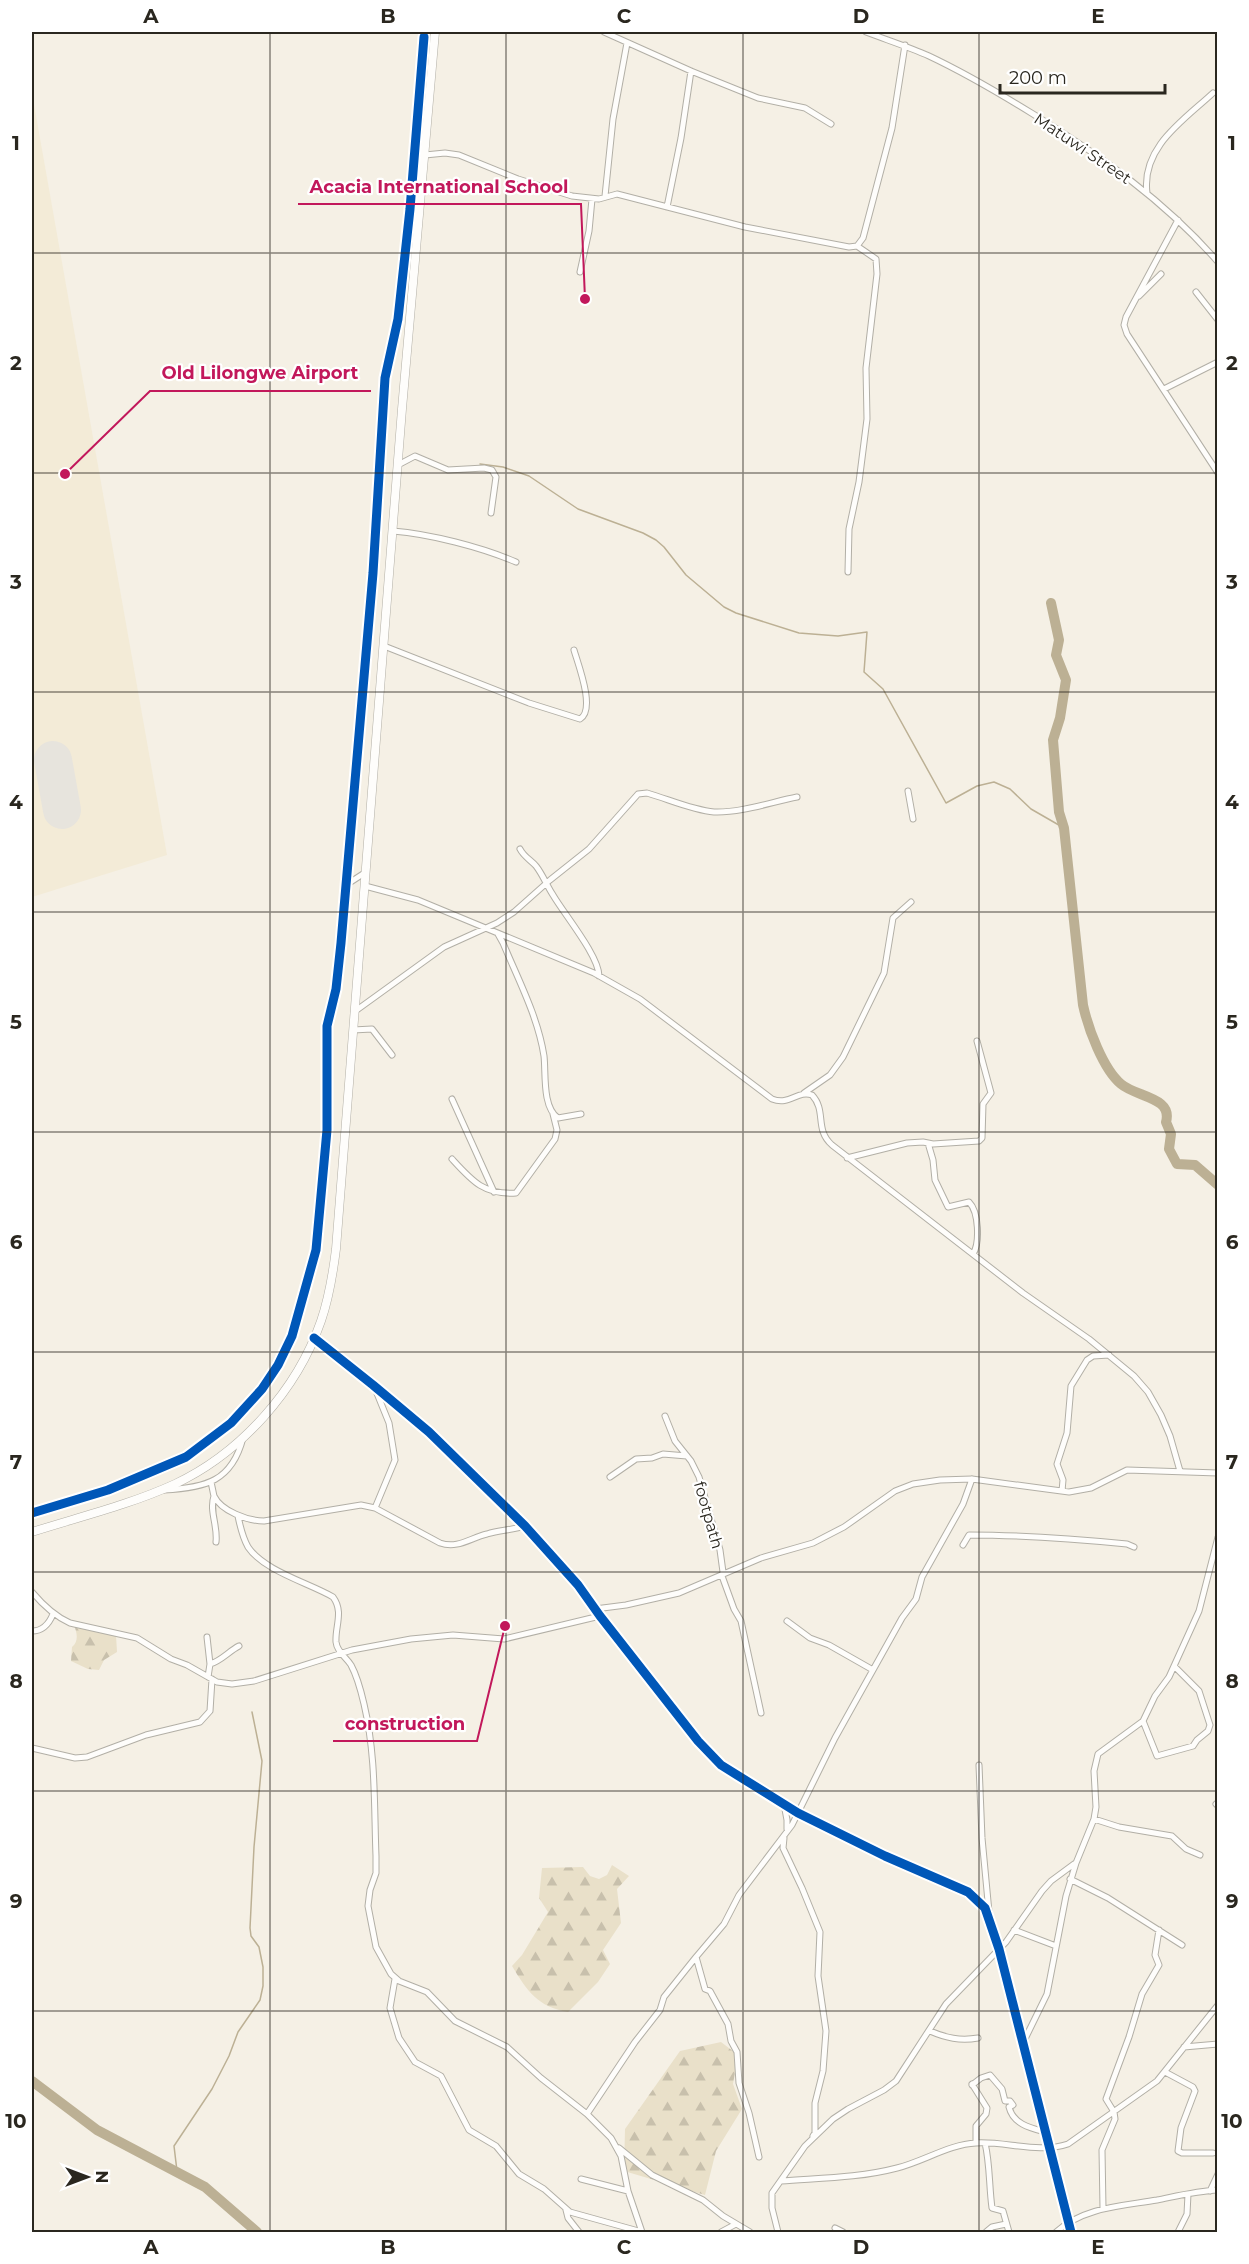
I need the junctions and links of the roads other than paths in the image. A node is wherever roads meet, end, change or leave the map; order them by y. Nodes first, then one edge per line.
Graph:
1 (435, 32) edge
2 (604, 32) edge
3 (866, 32) edge
4 (424, 37) dead end
5 (627, 43) junction
6 (905, 45) junction
7 (691, 71) junction
8 (1213, 93) dead end
9 (831, 124) dead end
10 (425, 155) junction
11 (1147, 193) junction
12 (605, 196) junction
13 (592, 199) junction
14 (667, 207) junction
15 (1178, 220) junction
16 (857, 246) junction
17 (1218, 262) edge
18 (580, 272) dead end
19 (1161, 274) dead end
20 (1196, 292) dead end
21 (1133, 301) junction
22 (1218, 320) edge
23 (1218, 362) edge
24 (1164, 389) junction
25 (398, 465) junction
26 (1218, 473) edge
27 (491, 513) dead end
28 (393, 531) junction
29 (516, 562) dead end
30 (848, 572) dead end
31 (384, 646) junction
32 (574, 650) dead end
33 (908, 791) dead end
34 (797, 797) dead end
35 (913, 819) dead end
36 (520, 849) dead end
37 (366, 872) junction
38 (547, 882) junction
39 (346, 885) junction
40 (365, 886) junction
41 (911, 902) dead end
42 (486, 927) junction
43 (497, 933) junction
44 (599, 976) junction
45 (354, 1012) junction
46 (353, 1030) junction
47 (977, 1041) dead end
48 (392, 1055) dead end
49 (803, 1094) junction
50 (452, 1099) dead end
51 (554, 1114) junction
52 (581, 1114) dead end
53 (928, 1143) junction
54 (847, 1158) junction
55 (452, 1159) dead end
56 (494, 1192) junction
57 (973, 1254) junction
58 (314, 1338) junction
59 (1109, 1355) junction
60 (373, 1385) junction
61 (665, 1416) dead end
62 (244, 1436) junction
63 (687, 1456) junction
64 (1180, 1471) junction
65 (1218, 1473) edge
66 (610, 1477) dead end
67 (972, 1479) junction
68 (211, 1482) junction
69 (161, 1490) junction
70 (1062, 1491) junction
71 (214, 1496) junction
72 (375, 1508) junction
73 (32, 1513) edge
74 (238, 1516) junction
75 (525, 1526) junction
76 (32, 1532) edge
77 (1218, 1537) edge
78 (216, 1542) dead end
79 (963, 1545) dead end
80 (1134, 1547) dead end
81 (722, 1576) junction
82 (32, 1592) edge
83 (595, 1609) junction
84 (53, 1614) junction
85 (600, 1616) junction
86 (788, 1621) dead end
87 (32, 1631) edge
88 (207, 1636) dead end
89 (239, 1646) dead end
90 (341, 1653) junction
91 (210, 1664) junction
92 (1174, 1666) junction
93 (873, 1670) junction
94 (210, 1678) junction
95 (761, 1713) dead end
96 (1143, 1721) junction
97 (32, 1748) edge
98 (978, 1765) dead end
99 (784, 1804) junction
100 (798, 1813) junction
101 (1094, 1819) junction
102 (785, 1835) junction
103 (1200, 1855) dead end
104 (1076, 1863) junction
105 (1070, 1879) junction
106 (989, 1916) junction
107 (1014, 1930) junction
108 (1159, 1930) junction
109 (1182, 1945) dead end
110 (1056, 1946) junction
111 (999, 1949) junction
112 (696, 1957) junction
113 (395, 1978) junction
114 (1217, 2007) edge
115 (930, 2031) junction
116 (978, 2038) dead end
117 (1023, 2043) junction
118 (1218, 2044) edge
119 (1184, 2047) junction
120 (1165, 2072) junction
121 (1114, 2112) junction
122 (587, 2114) junction
123 (1045, 2132) junction
124 (812, 2138) junction
125 (976, 2142) junction
126 (985, 2143) junction
127 (1048, 2146) junction
128 (617, 2147) junction
129 (1213, 2153) dead end
130 (759, 2157) dead end
131 (1218, 2174) edge
132 (581, 2180) dead end
133 (782, 2181) junction
134 (1218, 2190) edge
135 (628, 2191) junction
136 (1210, 2191) junction
137 (1188, 2194) junction
138 (1103, 2208) junction
139 (566, 2210) junction
140 (1068, 2222) junction
141 (736, 2224) junction
142 (1006, 2224) junction
143 (835, 2228) dead end
144 (579, 2232) edge
145 (642, 2232) edge
146 (721, 2232) edge
147 (750, 2232) edge
148 (778, 2232) edge
149 (843, 2232) edge
150 (986, 2232) edge
151 (1009, 2232) edge
152 (1056, 2232) edge
153 (1071, 2232) edge
154 (1178, 2232) edge

1 - 10 main road
2 - 5 street
3 - 6 street, Matuwi Street
4 - 39 street
5 - 7 street
5 - 12 street
6 - 11 street, Matuwi Street
6 - 16 street
7 - 9 street
7 - 14 street
8 - 11 street
10 - 13 street
10 - 25 main road
11 - 15 street, Matuwi Street
12 - 13 street
12 - 14 street
13 - 18 street
14 - 16 street
15 - 17 street, Matuwi Street
15 - 21 street
16 - 30 street
19 - 21 street
20 - 22 street
21 - 24 street
23 - 24 street
24 - 26 street
25 - 27 street
25 - 28 main road
28 - 29 street
28 - 31 main road
31 - 32 street
31 - 37 main road
33 - 35 street
34 - 38 street
36 - 38 street
37 - 39 street
37 - 40 main road
38 - 42 street
38 - 44 street
39 - 73 street
40 - 42 street
40 - 45 main road
41 - 49 street
42 - 43 street
42 - 45 street
43 - 44 street
43 - 51 street
44 - 49 street
45 - 46 main road
46 - 48 street
46 - 58 main road
47 - 53 street
49 - 54 street
50 - 56 street
51 - 52 street
51 - 56 street
53 - 54 street
53 - 57 street
54 - 57 street
55 - 56 street
57 - 59 street
58 - 60 street
58 - 62 main road
59 - 64 street
59 - 70 street
60 - 72 street
60 - 75 street
61 - 63 street, footpath
62 - 68 street
62 - 69 main road
63 - 66 street
63 - 81 street, footpath
64 - 65 street
64 - 70 street
67 - 70 street
67 - 81 street
67 - 93 street
68 - 69 street
68 - 71 street
69 - 76 main road
71 - 74 street
71 - 78 street
72 - 74 street
72 - 75 street
74 - 90 street
75 - 83 street
77 - 92 street
79 - 80 street
81 - 83 street
81 - 95 street, footpath
82 - 84 street
83 - 85 street
84 - 87 street
84 - 94 street
85 - 90 street
85 - 99 street
86 - 93 street
88 - 91 street
89 - 91 street
90 - 94 street
90 - 113 street
91 - 94 street
92 - 96 street
92 - 96 street
93 - 100 street
94 - 97 street
96 - 101 street
98 - 106 street
99 - 100 street
99 - 102 street
100 - 102 street
100 - 106 street
101 - 103 street
101 - 104 street
102 - 112 street
102 - 124 street
104 - 105 street
104 - 107 street
105 - 108 street
105 - 110 street
106 - 111 street
107 - 110 street
107 - 111 street
108 - 109 street
108 - 121 street
110 - 117 street
111 - 115 street
111 - 117 street
112 - 122 street
112 - 130 street
113 - 122 street
113 - 139 street
114 - 119 street
115 - 116 street
115 - 124 street
117 - 123 street
118 - 119 street
119 - 120 street
120 - 121 street
120 - 129 street
121 - 127 street
121 - 138 street
122 - 128 street
123 - 125 street
123 - 127 street
124 - 133 street
125 - 126 street
125 - 133 street
126 - 127 street
126 - 142 street
127 - 140 street
128 - 135 street
128 - 141 street
131 - 136 street
132 - 135 street
133 - 148 street
134 - 136 street
135 - 145 street
136 - 137 street
137 - 138 street
137 - 154 street
138 - 140 street
139 - 144 street
139 - 145 street
140 - 152 street
140 - 153 street
141 - 146 street
141 - 147 street
142 - 150 street
142 - 151 street
143 - 149 street

